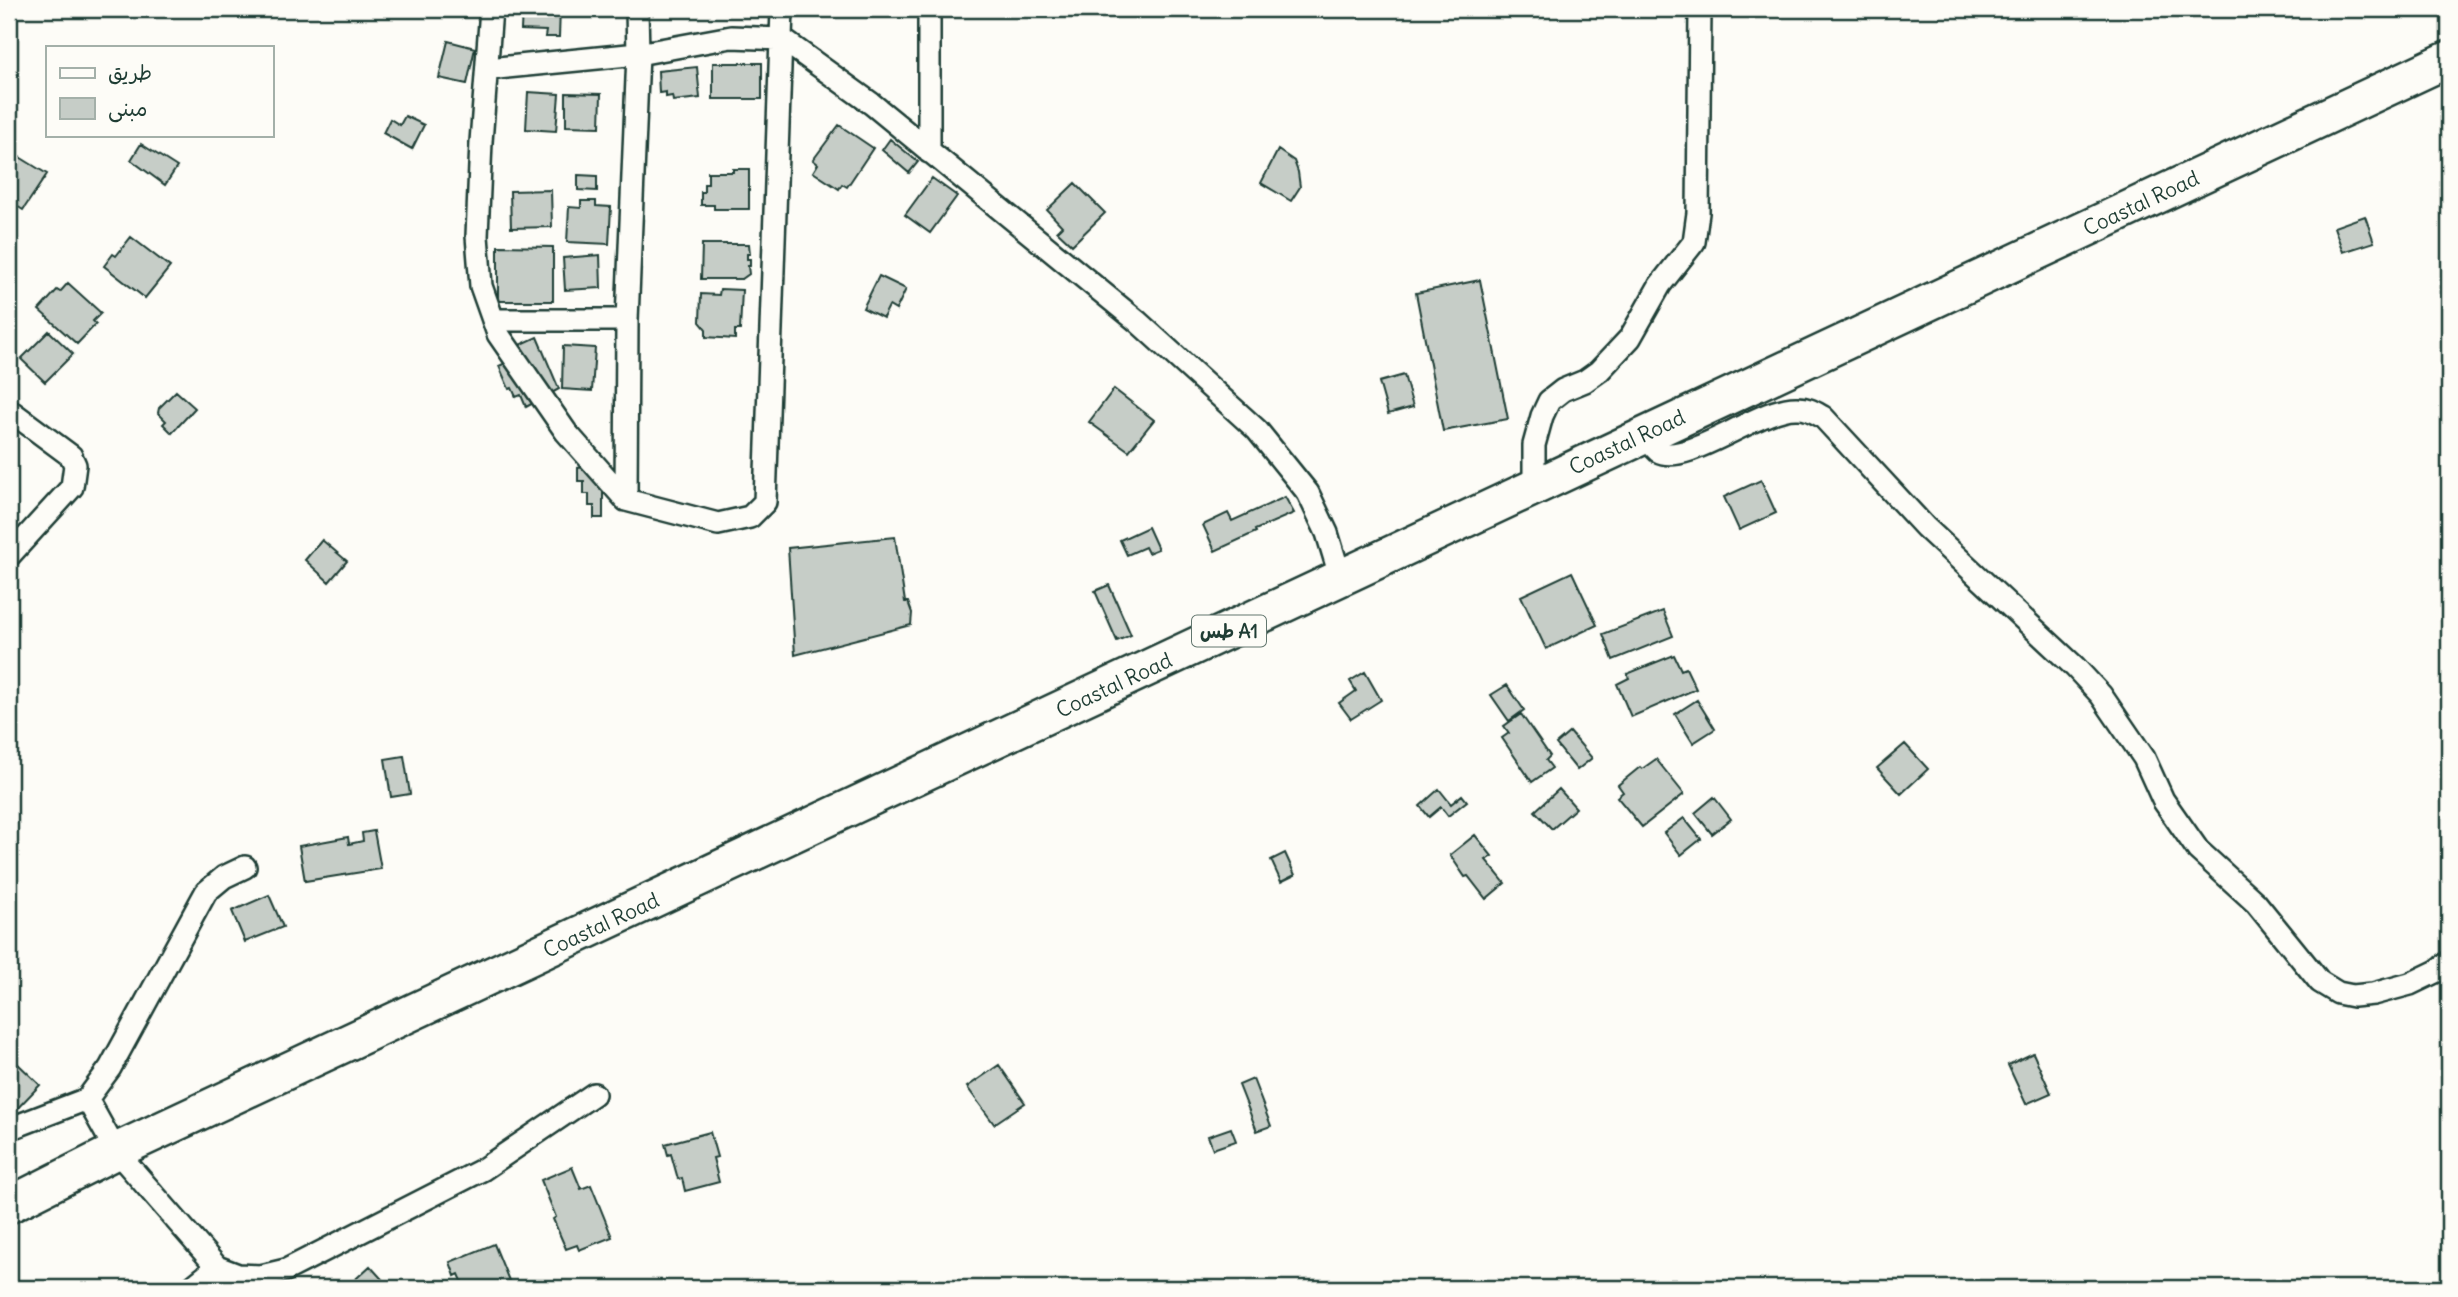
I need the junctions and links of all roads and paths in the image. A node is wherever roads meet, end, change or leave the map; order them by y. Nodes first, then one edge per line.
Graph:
1 (491, 9) edge
2 (637, 9) edge
3 (782, 9) edge
4 (929, 9) edge
5 (1700, 9) edge
6 (782, 38) junction
7 (638, 54) junction
8 (2449, 59) edge
9 (488, 69) junction
10 (929, 152) junction
11 (492, 320) junction
12 (627, 320) junction
13 (9, 410) edge
14 (1643, 434) junction
15 (1534, 486) junction
16 (626, 500) junction
17 (9, 556) edge
18 (1341, 579) junction
19 (245, 867) dead end
20 (2449, 962) edge
21 (594, 1094) dead end
22 (87, 1099) junction
23 (9, 1129) edge
24 (116, 1151) junction
25 (9, 1205) edge
26 (217, 1267) junction
27 (191, 1288) edge

1 - 9 street
2 - 7 street
3 - 6 street
4 - 10 street
5 - 15 street
6 - 7 street
6 - 10 street
6 - 16 street
7 - 9 street
7 - 12 street
8 - 14 highway, Coastal Road / طس A1
9 - 11 street
10 - 18 street
11 - 12 street
11 - 16 street
12 - 16 street
13 - 17 street
14 - 15 highway, Coastal Road / طس A1
14 - 20 street
15 - 18 highway, Coastal Road / طس A1
18 - 24 highway, Coastal Road / طس A1
19 - 22 street
21 - 26 street
22 - 23 street
22 - 24 street
24 - 25 highway, Coastal Road / طس A1
24 - 26 street
26 - 27 street

